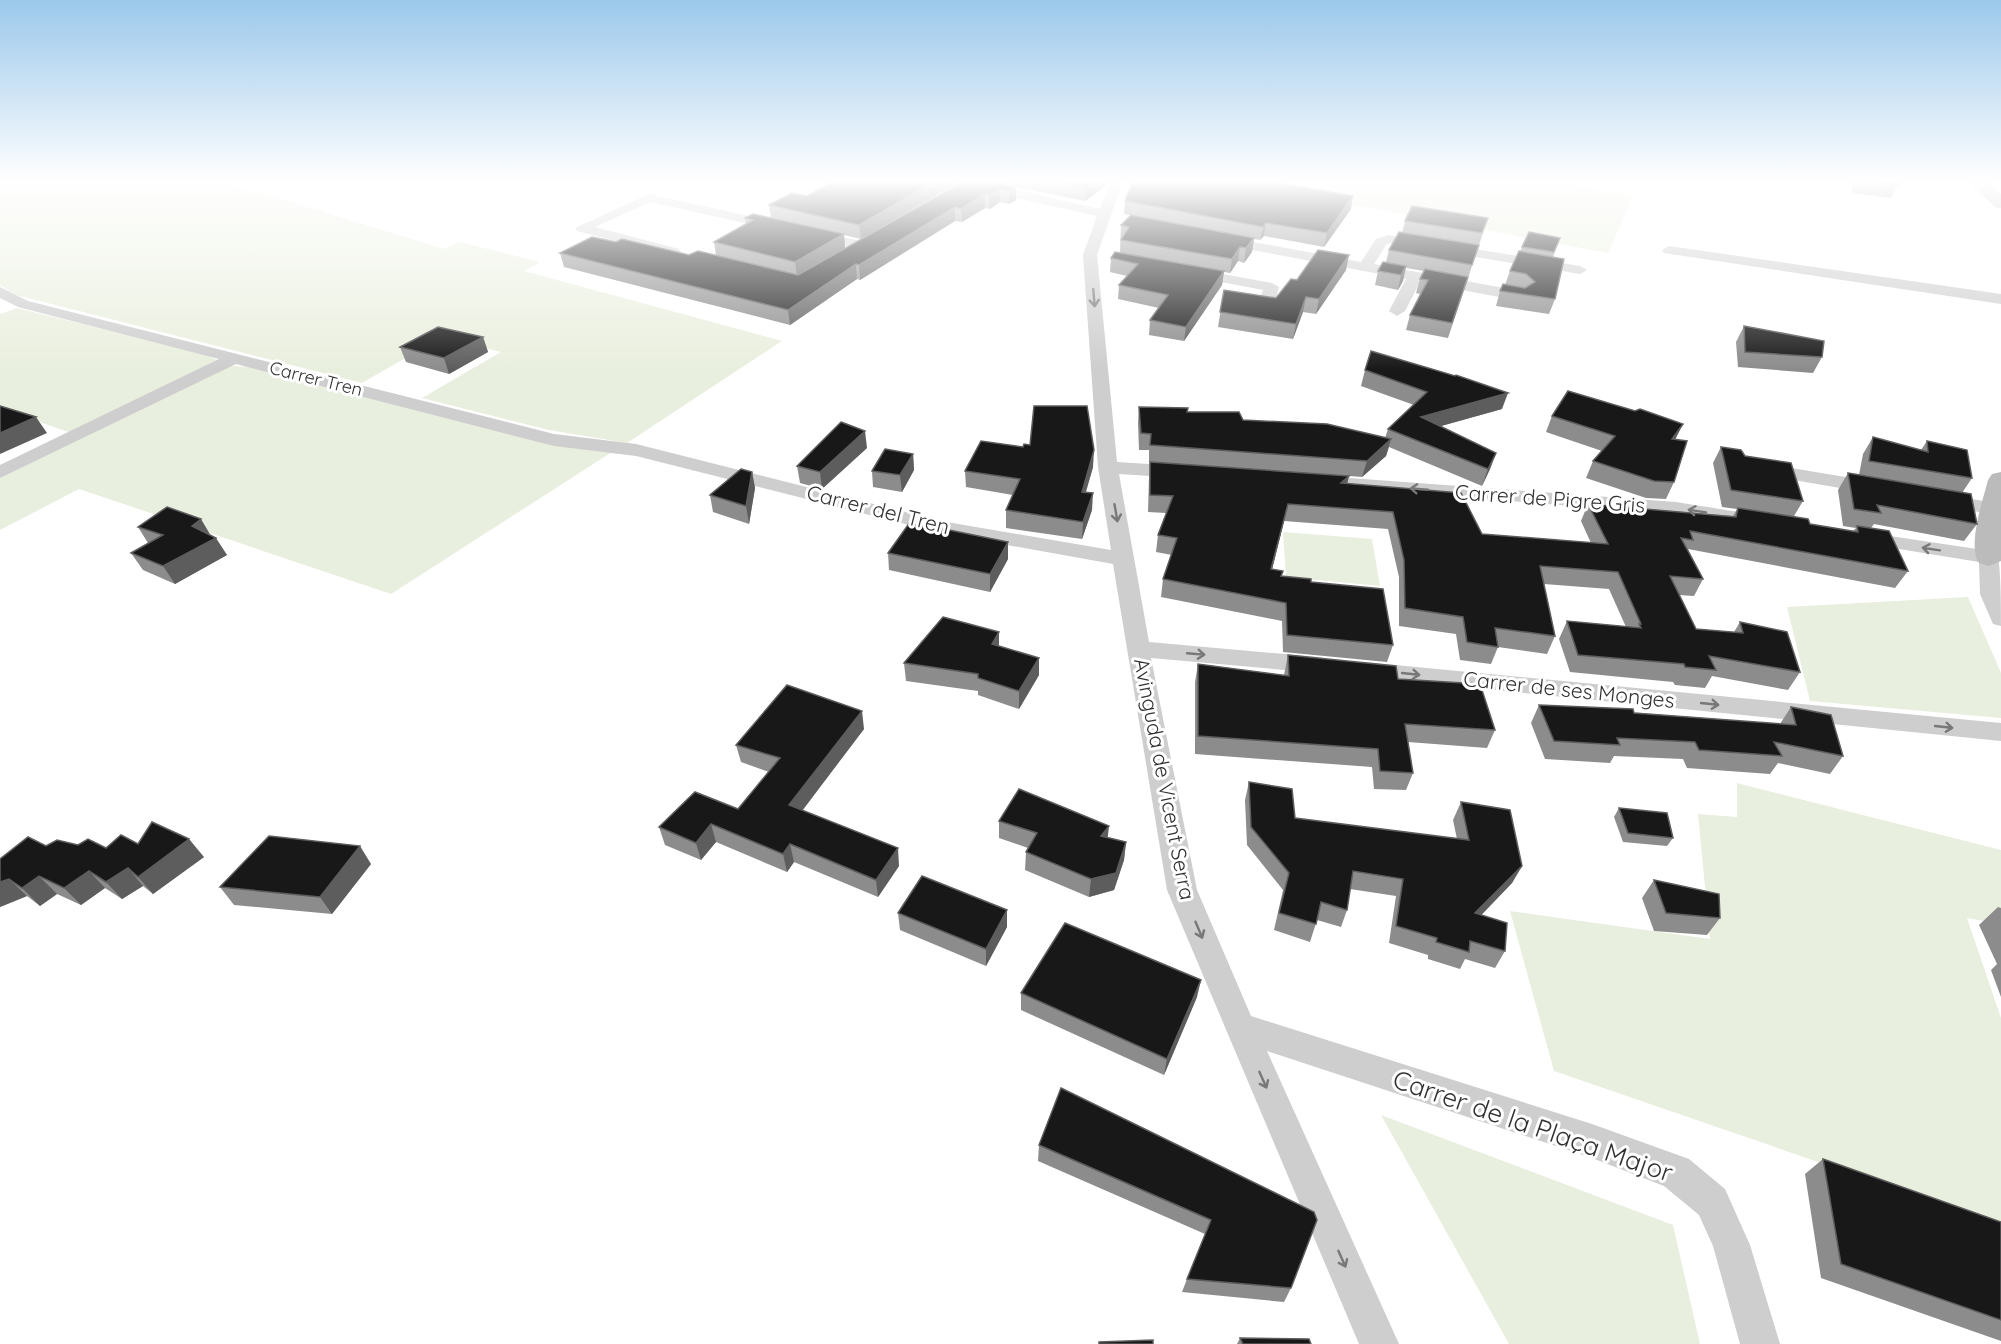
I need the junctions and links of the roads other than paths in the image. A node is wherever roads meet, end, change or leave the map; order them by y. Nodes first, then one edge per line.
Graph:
1 (642, 244) edge
2 (868, 244) edge
3 (1100, 244) edge
4 (1242, 244) edge
5 (1380, 244) edge
6 (1417, 244) edge
7 (1669, 250) dead end
8 (685, 255) edge
9 (845, 257) edge
10 (1365, 267) junction
11 (1170, 269) edge
12 (1580, 270) dead end
13 (1415, 276) junction
14 (0, 292) edge
15 (1520, 296) edge
16 (2001, 299) edge
17 (1267, 302) edge
18 (1397, 311) dead end
19 (234, 358) junction
20 (636, 450) joint
21 (1744, 466) edge
22 (1108, 467) junction
23 (0, 472) edge
24 (1196, 474) edge
25 (2001, 480) edge
26 (1336, 483) edge
27 (1893, 491) edge
28 (1927, 497) edge
29 (1995, 509) junction
30 (1779, 524) edge
31 (1847, 535) edge
32 (1993, 547) edge
33 (1123, 559) junction
34 (2001, 619) edge
35 (1138, 648) junction
36 (2001, 732) edge
37 (1240, 1027) junction
38 (1379, 1344) edge
39 (1760, 1344) edge

1 - 8 street
2 - 9 street
3 -> 22 street, Avinguda de Vicent Serra
4 - 10 street
5 - 10 street
6 - 12 street
7 - 16 street
10 - 13 street
11 - 17 street
13 - 15 street
13 - 18 street
14 - 19 street, Carrer Tren
19 - 20 street, Carrer Tren
19 - 23 street
20 - 33 street, Carrer del Tren
21 - 27 street
22 - 24 street
22 -> 33 street, Avinguda de Vicent Serra
25 - 29 street
30 -> 26 street, Carrer de Pigre Gris
28 - 29 street
29 - 32 street
32 -> 31 street
32 - 34 street
33 - 35 street, Avinguda de Vicent Serra
35 -> 36 street, Carrer de ses Monges
35 -> 37 street, Avinguda de Vicent Serra
37 -> 38 street, Avinguda de Vicent Serra
37 - 39 street, Carrer de la Plaça Major

